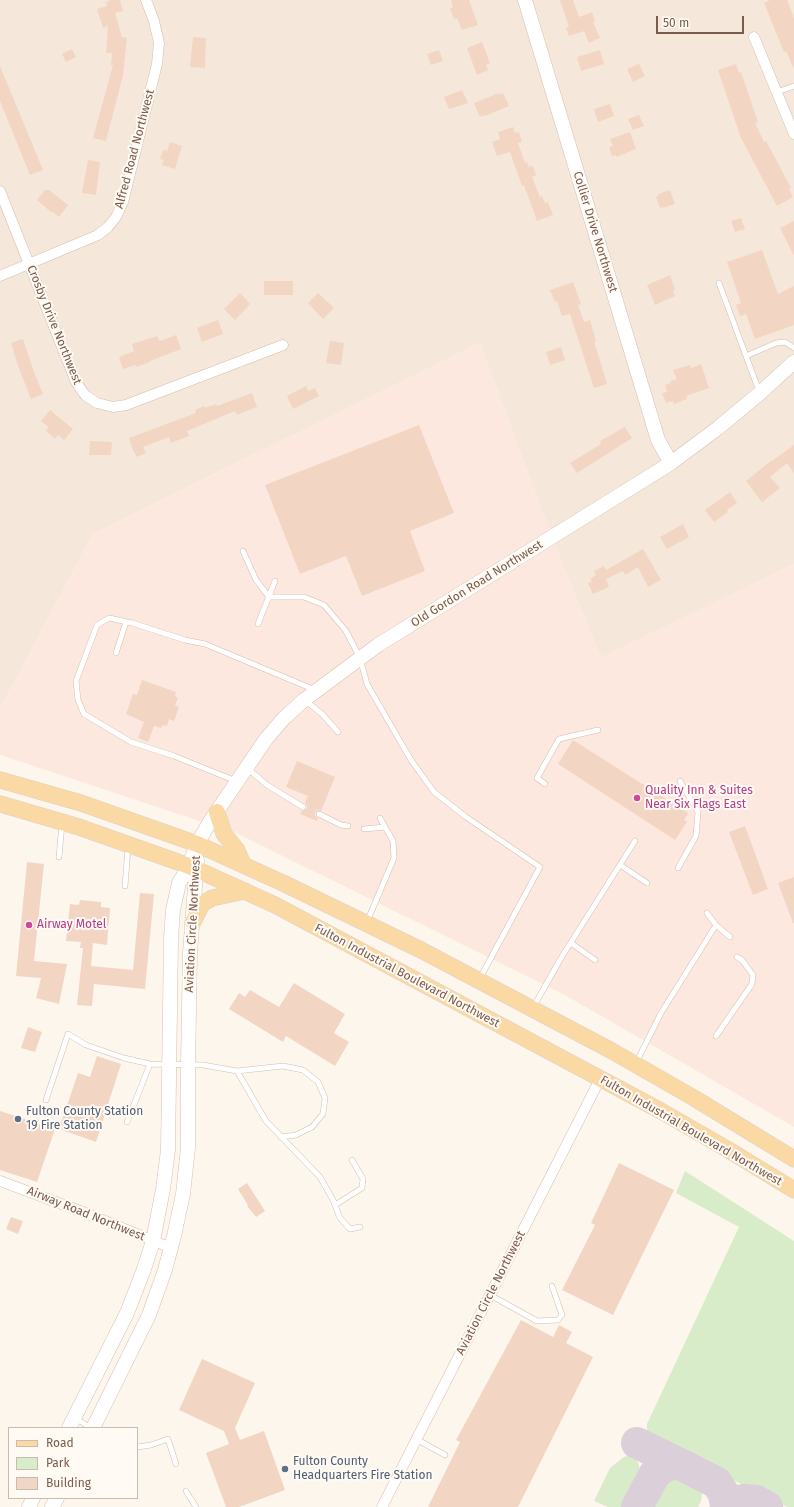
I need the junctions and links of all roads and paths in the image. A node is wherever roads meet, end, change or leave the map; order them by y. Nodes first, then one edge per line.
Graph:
1 (146, 0) edge
2 (525, 0) edge
3 (754, 37) dead end
4 (794, 86) edge
5 (777, 92) junction
6 (794, 134) edge
7 (0, 191) edge
8 (29, 264) junction
9 (0, 276) edge
10 (719, 283) dead end
11 (284, 345) dead end
12 (794, 348) edge
13 (746, 356) junction
14 (794, 362) edge
15 (760, 393) junction
16 (671, 462) junction
17 (243, 551) dead end
18 (275, 581) dead end
19 (269, 597) junction
20 (126, 622) junction
21 (258, 624) dead end
22 (116, 652) dead end
23 (360, 658) junction
24 (316, 691) junction
25 (304, 700) junction
26 (598, 730) dead end
27 (338, 732) dead end
28 (247, 768) junction
29 (0, 780) edge
30 (680, 781) dead end
31 (237, 782) junction
32 (545, 784) dead end
33 (0, 804) edge
34 (303, 807) dead end
35 (217, 812) junction
36 (319, 814) dead end
37 (380, 818) dead end
38 (63, 822) junction
39 (348, 826) dead end
40 (385, 827) junction
41 (364, 829) dead end
42 (635, 841) dead end
43 (197, 844) junction
44 (129, 845) junction
45 (59, 857) dead end
46 (243, 864) junction
47 (620, 865) junction
48 (193, 868) junction
49 (678, 868) dead end
50 (646, 883) dead end
51 (125, 886) dead end
52 (245, 891) junction
53 (707, 913) dead end
54 (193, 922) junction
55 (366, 923) junction
56 (716, 925) junction
57 (730, 937) dead end
58 (571, 943) junction
59 (738, 957) dead end
60 (595, 960) dead end
61 (479, 981) junction
62 (532, 1009) junction
63 (716, 1036) dead end
64 (150, 1064) junction
65 (635, 1064) junction
66 (170, 1065) junction
67 (188, 1065) junction
68 (237, 1071) junction
69 (600, 1079) junction
70 (46, 1100) dead end
71 (127, 1122) dead end
72 (281, 1137) junction
73 (794, 1159) edge
74 (352, 1160) dead end
75 (0, 1181) edge
76 (794, 1190) edge
77 (335, 1205) junction
78 (360, 1227) dead end
79 (153, 1241) junction
80 (171, 1248) junction
81 (552, 1286) dead end
82 (490, 1295) junction
83 (71, 1423) edge
84 (88, 1427) edge
85 (93, 1427) edge
86 (416, 1439) junction
87 (138, 1447) edge
88 (445, 1455) dead end
89 (176, 1464) dead end
90 (186, 1491) dead end
91 (195, 1506) edge
92 (382, 1507) edge

1 - 8 street, Alfred Road Northwest
2 - 16 main road, Collier Drive Northwest
3 - 5 street
4 - 5 lane
5 - 6 street
7 - 8 street, Crosby Drive Northwest
8 - 9 street, Alfred Road Northwest
8 - 11 street, Crosby Drive Northwest
10 - 13 lane
12 - 13 lane
13 - 15 lane
14 - 15 main road, Old Gordon Road Northwest
15 - 16 main road, Old Gordon Road Northwest
16 - 23 main road, Old Gordon Road Northwest
17 - 19 lane
18 - 19 lane
19 - 21 lane
19 - 23 lane
20 - 22 lane
20 - 24 lane
20 - 31 lane
23 - 24 main road, Old Gordon Road Northwest
23 - 61 lane
24 - 25 main road, Old Gordon Road Northwest
25 - 27 lane
25 - 28 main road, Old Gordon Road Northwest
26 - 32 lane
28 - 31 main road, Old Gordon Road Northwest
28 - 34 lane
29 - 43 main road
30 - 49 lane
31 - 35 main road, Old Gordon Road Northwest
33 - 38 main road, Fulton Industrial Boulevard Northwest
35 - 43 main road, Old Gordon Road Northwest
35 - 46 main road
36 - 39 lane
37 - 40 lane
38 - 44 main road, Fulton Industrial Boulevard Northwest
38 - 45 lane
40 - 41 lane
40 - 55 lane
42 - 47 lane
43 - 46 main road
43 - 48 main road, Aviation Circle Northwest
44 - 48 main road, Fulton Industrial Boulevard Northwest
44 - 51 lane
46 - 55 main road
47 - 50 lane
47 - 58 lane
48 - 52 main road, Fulton Industrial Boulevard Northwest
48 - 54 main road, Aviation Circle Northwest
48 - 66 main road, Aviation Circle Northwest
52 - 54 main road
52 - 69 main road, Fulton Industrial Boulevard Northwest
53 - 56 lane
54 - 67 main road, Aviation Circle Northwest
55 - 61 main road
56 - 57 lane
56 - 65 lane
58 - 60 lane
58 - 62 lane
59 - 63 lane
61 - 62 main road
62 - 65 main road
64 - 66 lane
64 - 70 lane
64 - 71 lane
65 - 73 main road
66 - 67 lane
66 - 79 main road, Aviation Circle Northwest
67 - 68 lane
67 - 80 main road, Aviation Circle Northwest
68 - 72 lane
68 - 72 lane
69 - 76 main road, Fulton Industrial Boulevard Northwest
69 - 82 street, Aviation Circle Northwest
72 - 77 lane
74 - 77 lane
75 - 79 street, Airway Road Northwest
77 - 78 lane
79 - 80 street, Airway Road Northwest
79 - 83 main road, Aviation Circle Northwest
80 - 85 main road, Aviation Circle Northwest
81 - 82 lane
82 - 86 street, Aviation Circle Northwest
83 - 84 lane
86 - 88 lane
86 - 92 street, Aviation Circle Northwest
87 - 89 lane
90 - 91 lane

